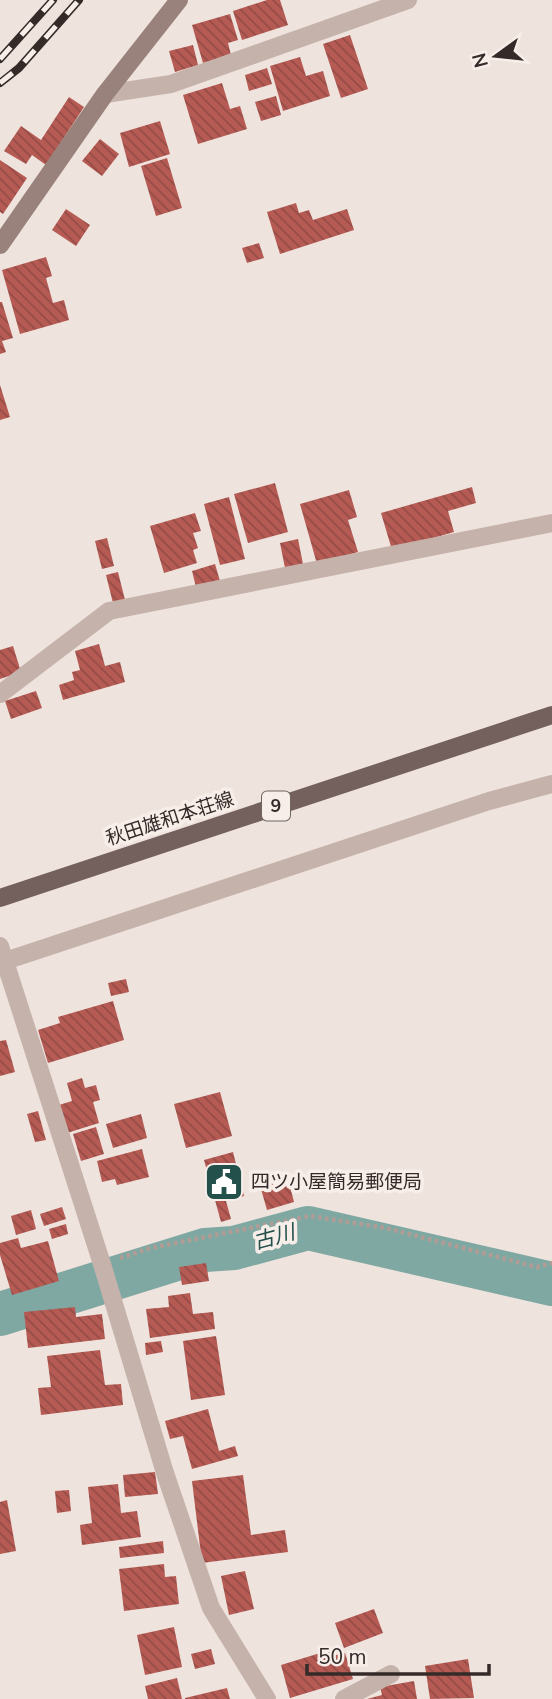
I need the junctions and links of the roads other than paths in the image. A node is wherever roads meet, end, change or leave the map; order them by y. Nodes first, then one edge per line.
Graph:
1 (180, 0) edge
2 (408, 0) edge
3 (105, 94) junction
4 (0, 245) edge
5 (552, 523) edge
6 (0, 694) edge
7 (552, 715) edge
8 (552, 784) edge
9 (0, 898) edge
10 (3, 953) edge
11 (391, 1674) dead end
12 (267, 1699) edge
13 (344, 1699) edge

1 - 3 street
2 - 3 street
3 - 4 street
5 - 6 street
7 - 9 main road, 秋田雄和本荘線 / 9
8 - 10 street
10 - 12 street
11 - 13 street

